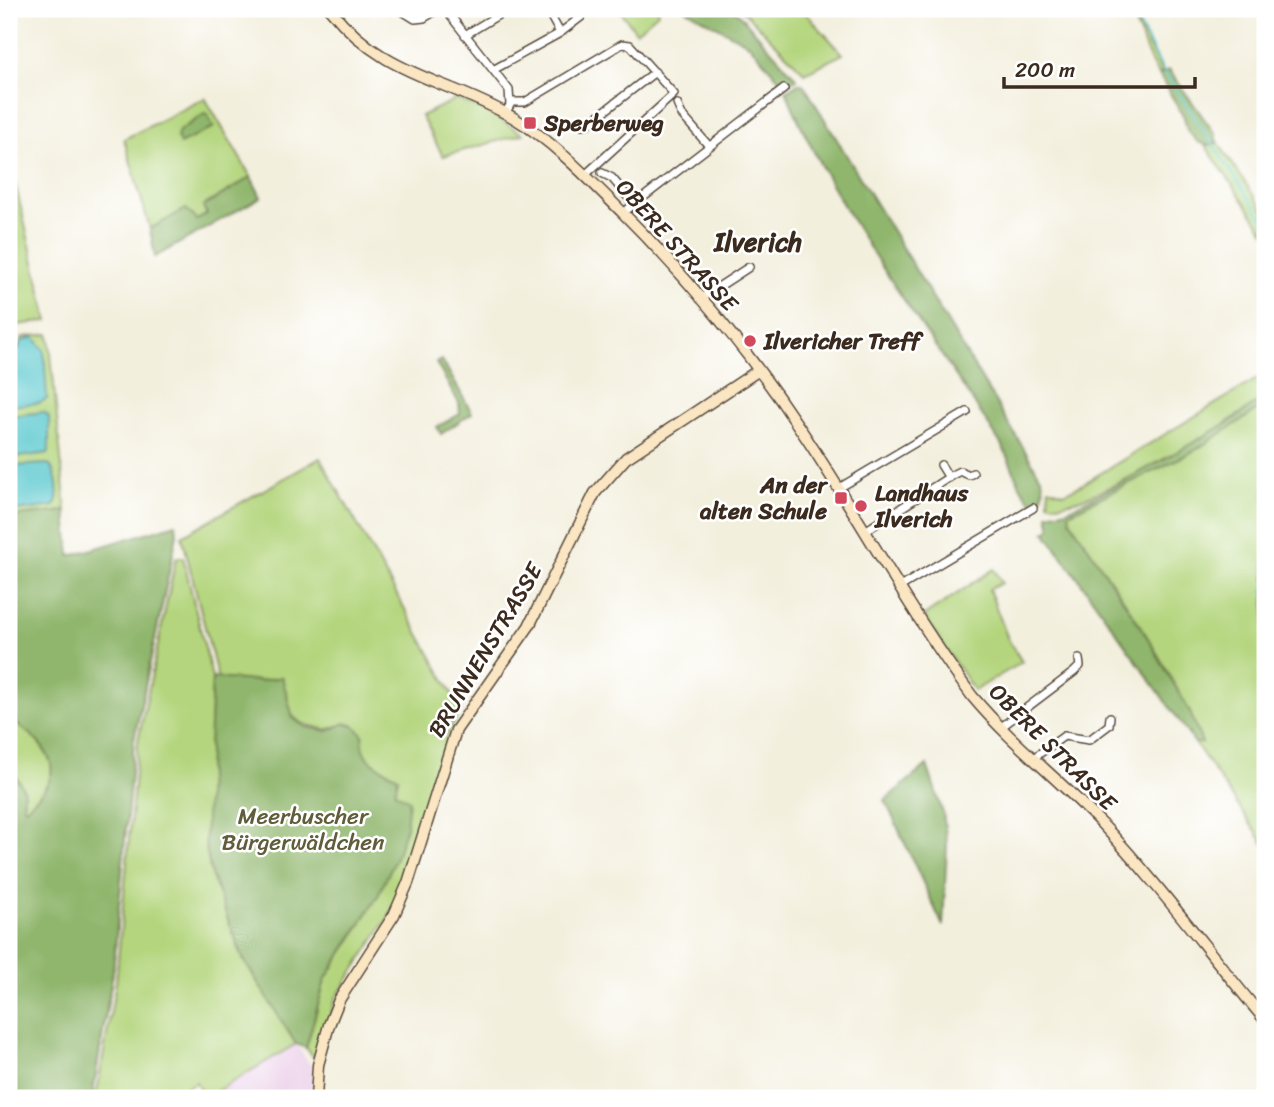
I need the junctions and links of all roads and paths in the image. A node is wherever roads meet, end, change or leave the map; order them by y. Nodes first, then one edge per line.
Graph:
1 (330, 9) edge
2 (399, 9) edge
3 (439, 9) edge
4 (445, 9) edge
5 (508, 9) edge
6 (585, 9) edge
7 (549, 13) dead end
8 (560, 33) junction
9 (465, 35) junction
10 (493, 70) junction
11 (655, 72) junction
12 (784, 89) dead end
13 (511, 102) junction
14 (677, 104) dead end
15 (505, 114) junction
16 (582, 125) dead end
17 (709, 146) junction
18 (602, 173) dead end
19 (584, 176) junction
20 (633, 203) junction
21 (623, 213) junction
22 (749, 267) dead end
23 (700, 299) junction
24 (759, 370) junction
25 (967, 412) dead end
26 (941, 465) dead end
27 (973, 473) dead end
28 (948, 478) junction
29 (839, 488) junction
30 (1033, 508) dead end
31 (865, 531) junction
32 (901, 587) junction
33 (1079, 659) dead end
34 (1110, 717) dead end
35 (1000, 728) junction
36 (1032, 759) junction
37 (1265, 1020) edge
38 (316, 1098) edge

1 - 15 street, OBERE STRASSE
2 - 3 street
4 - 9 street
5 - 9 street
6 - 8 street
7 - 8 street
8 - 10 street
9 - 10 street
10 - 13 street
11 - 13 street
11 - 16 street
11 - 19 street
12 - 17 street
13 - 15 street
14 - 17 street
15 - 19 street, OBERE STRASSE
17 - 20 street
18 - 20 street
19 - 21 street, OBERE STRASSE
20 - 21 street
21 - 23 street, OBERE STRASSE
22 - 23 street
23 - 24 street, OBERE STRASSE
24 - 29 street, OBERE STRASSE
24 - 38 street, BRUNNENSTRASSE
25 - 29 street
26 - 28 street
27 - 28 street
28 - 31 street
29 - 31 street, OBERE STRASSE
30 - 32 street
31 - 32 street, OBERE STRASSE
32 - 35 street, OBERE STRASSE
33 - 35 street
34 - 36 street
35 - 36 street, OBERE STRASSE
36 - 37 street, OBERE STRASSE

